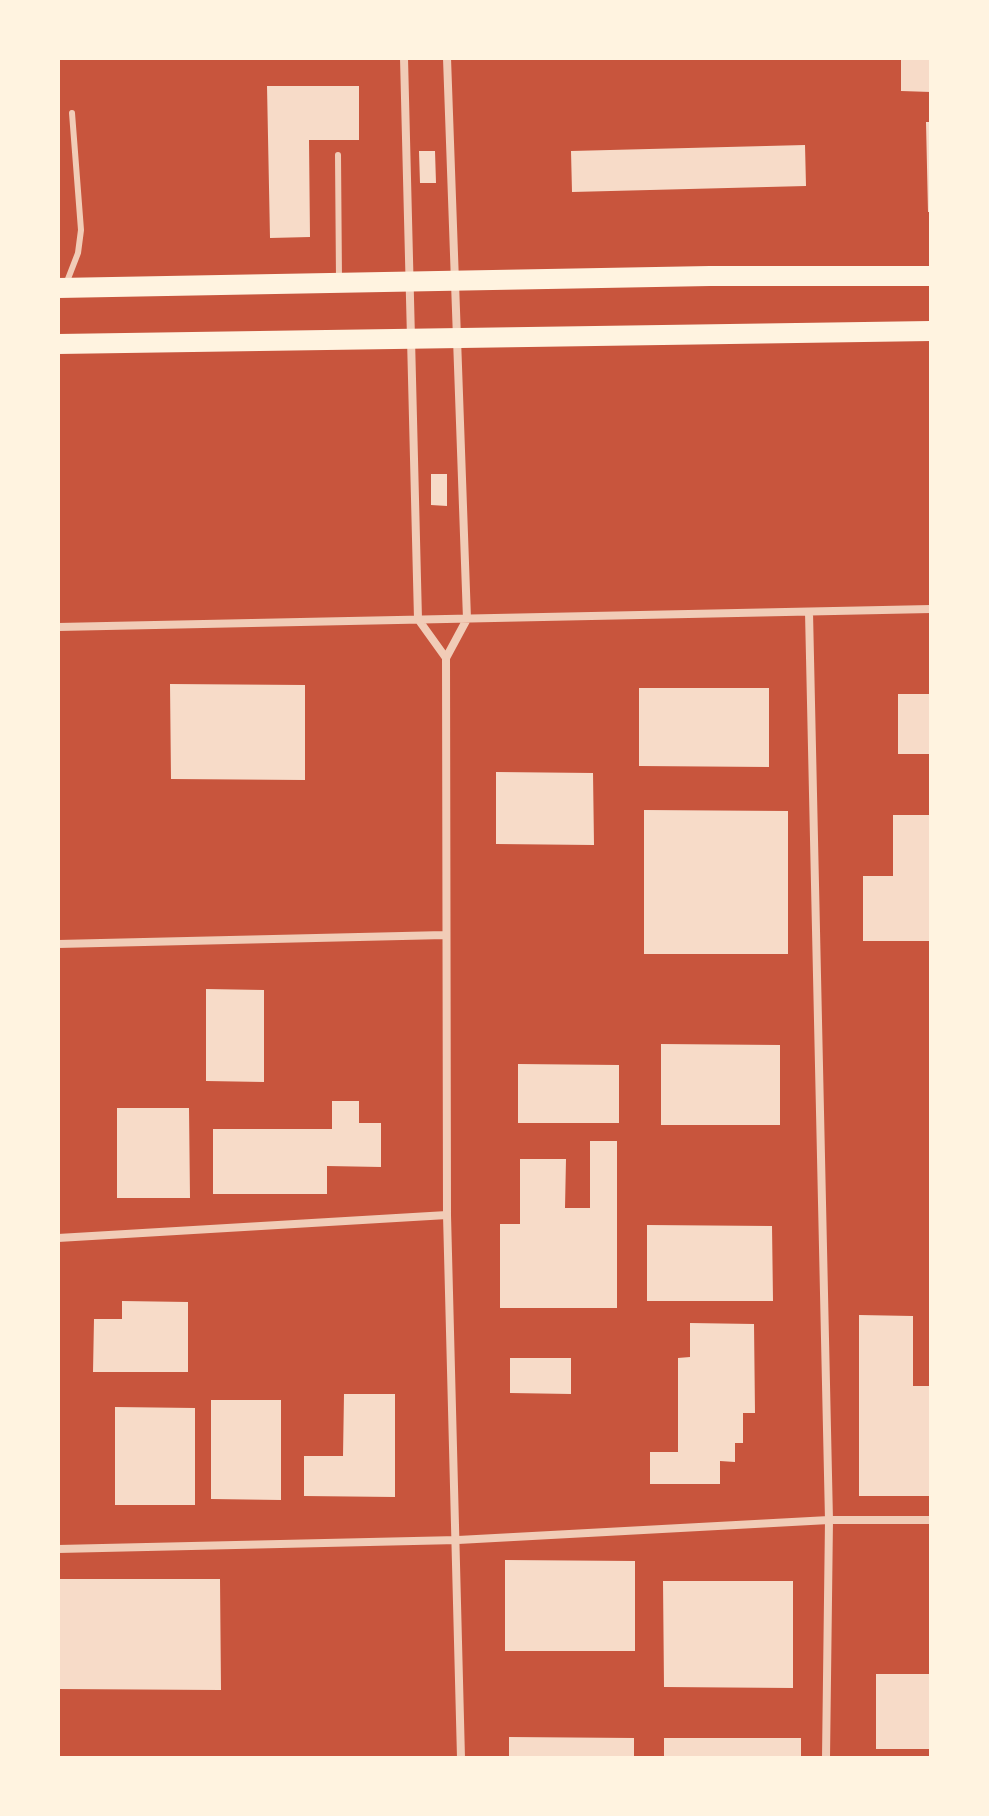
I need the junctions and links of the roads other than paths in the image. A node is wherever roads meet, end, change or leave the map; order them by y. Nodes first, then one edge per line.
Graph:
1 (404, 58) edge
2 (447, 58) edge
3 (72, 113) dead end
4 (338, 155) dead end
5 (931, 276) edge
6 (455, 281) junction
7 (409, 282) junction
8 (339, 284) junction
9 (61, 288) edge
10 (931, 331) edge
11 (457, 337) junction
12 (410, 338) junction
13 (58, 344) edge
14 (931, 609) edge
15 (809, 612) junction
16 (418, 619) junction
17 (467, 619) junction
18 (58, 627) edge
19 (446, 658) junction
20 (445, 935) junction
21 (58, 944) edge
22 (447, 1215) junction
23 (58, 1238) edge
24 (829, 1520) junction
25 (931, 1520) edge
26 (458, 1540) junction
27 (58, 1549) edge
28 (461, 1758) edge
29 (826, 1758) edge

1 - 7 street
2 - 6 street
3 - 9 lane
4 - 8 lane
5 - 6 main road
6 - 7 main road
6 - 11 street
7 - 8 main road
7 - 12 street
8 - 9 main road
10 - 11 main road
11 - 12 main road
11 - 17 street
12 - 13 main road
12 - 16 street
14 - 15 street
15 - 17 street
15 - 24 street
16 - 17 street
16 - 18 street
16 - 19 street
17 - 19 street
19 - 20 street
20 - 21 street
20 - 22 street
22 - 23 street
22 - 26 street
24 - 25 street
24 - 26 street
24 - 29 street
26 - 27 street
26 - 28 street

